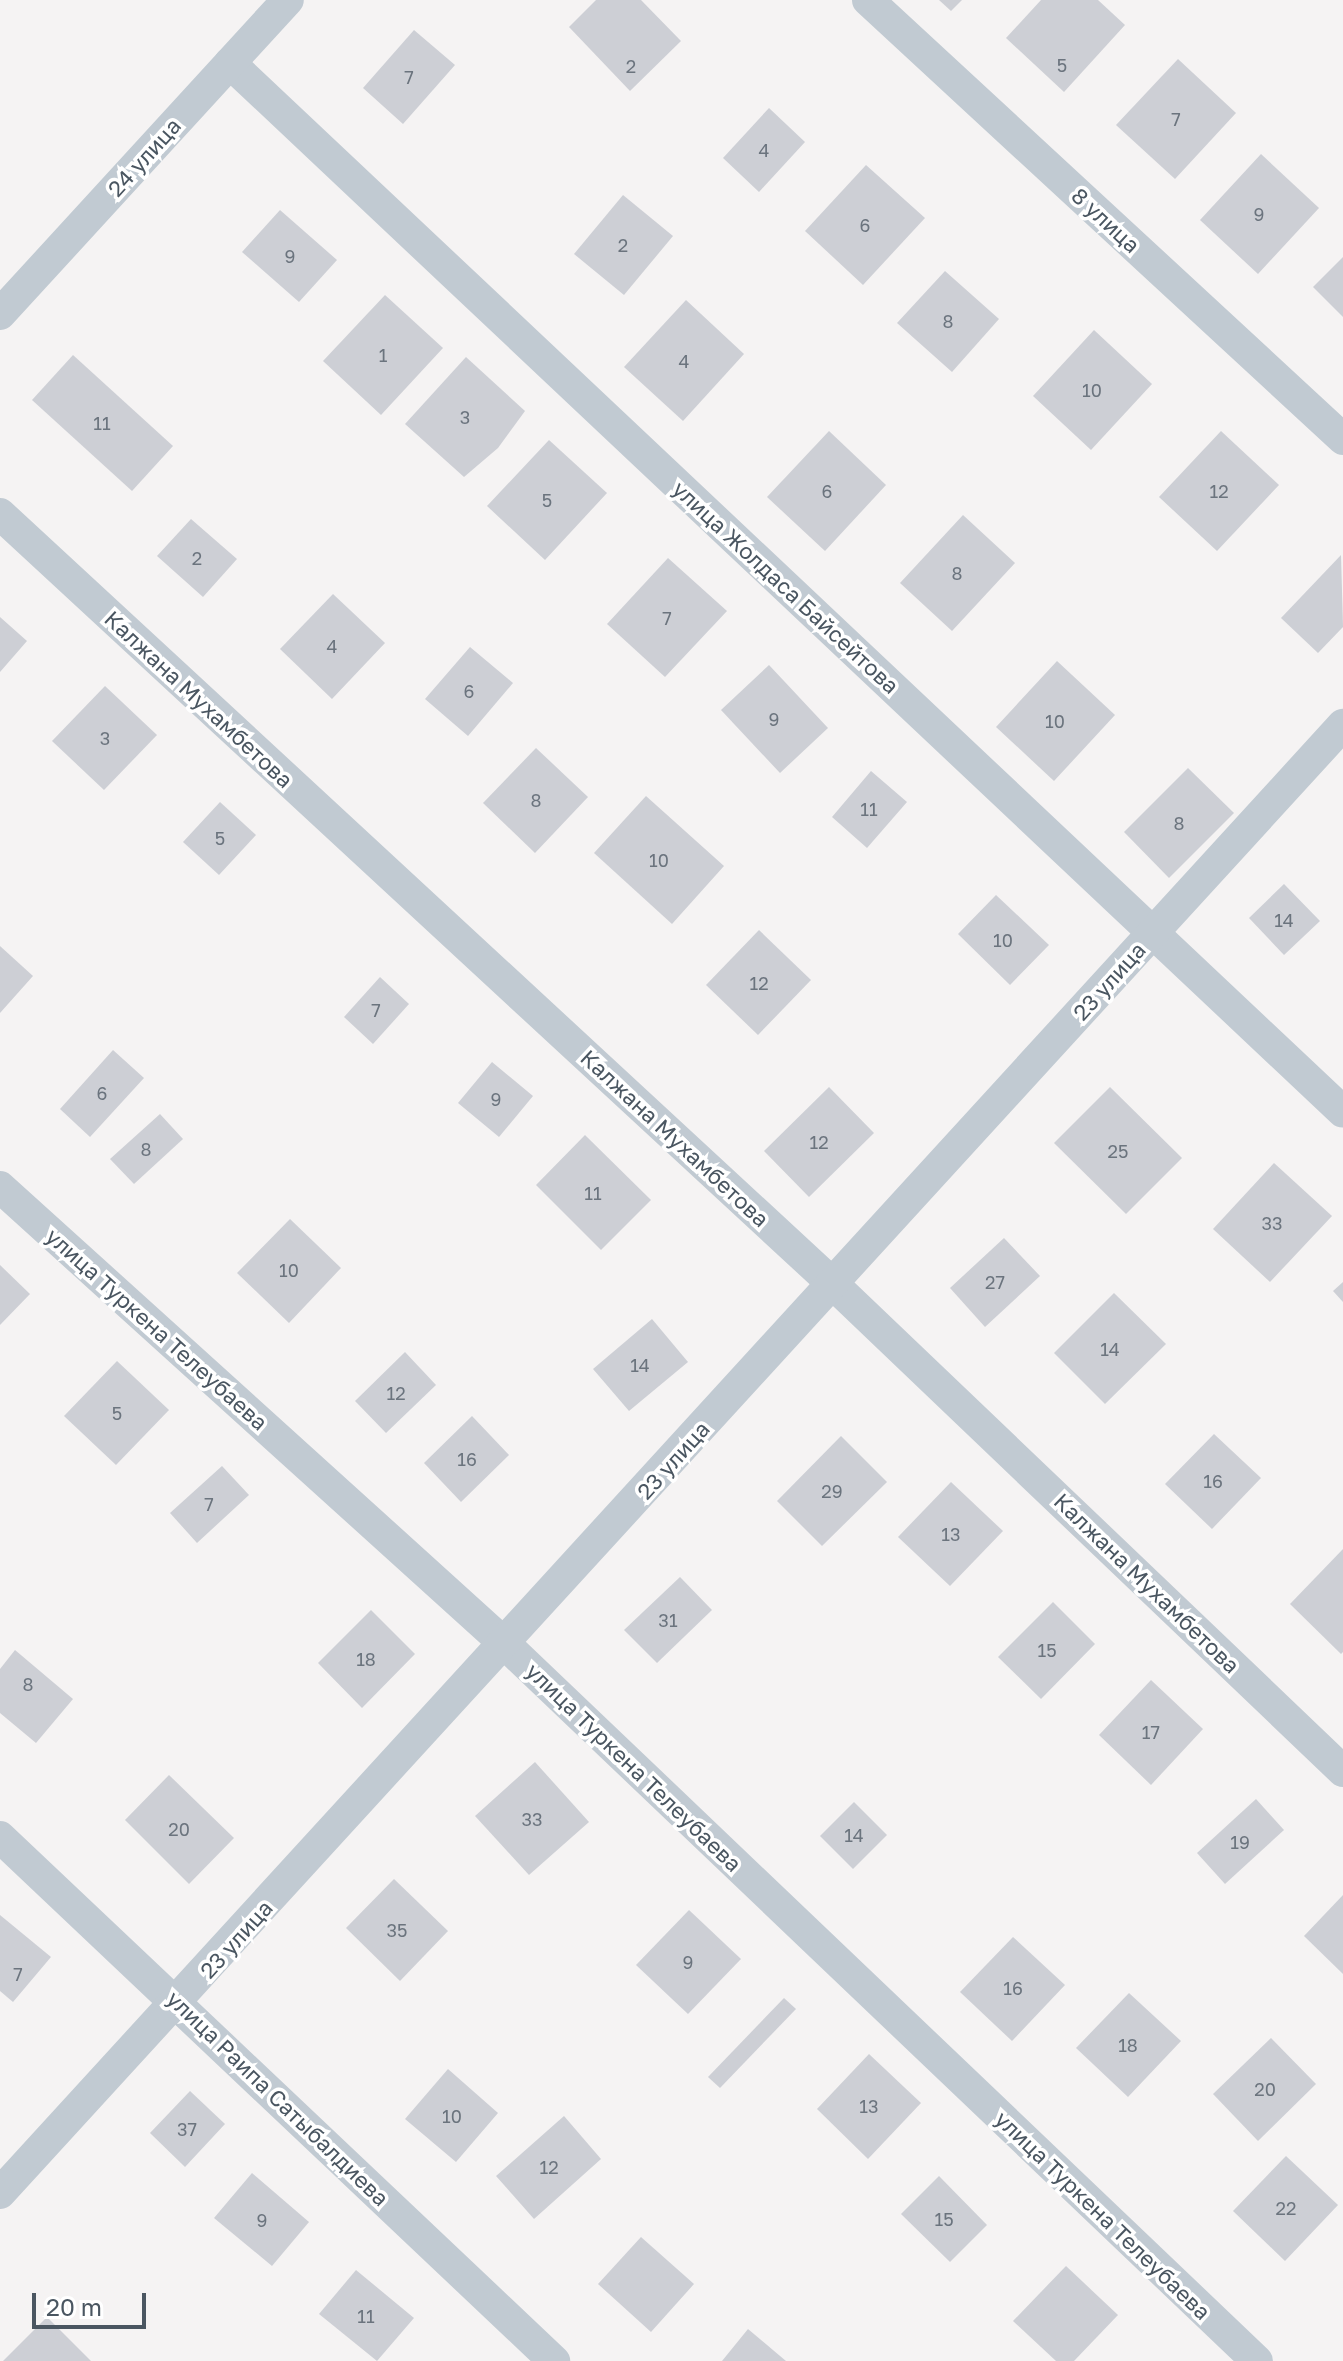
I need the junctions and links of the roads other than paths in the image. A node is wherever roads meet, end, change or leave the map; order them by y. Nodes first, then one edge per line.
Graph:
1 (288, 0) edge
2 (868, 0) edge
3 (230, 63) junction
4 (0, 314) edge
5 (1343, 439) edge
6 (0, 514) edge
7 (1343, 725) edge
8 (1153, 933) junction
9 (1343, 1112) edge
10 (0, 1187) edge
11 (833, 1284) junction
12 (505, 1644) junction
13 (1343, 1771) edge
14 (0, 1837) edge
15 (178, 2002) junction
16 (0, 2193) edge
17 (554, 2361) edge
18 (1257, 2361) edge

1 - 3 street, 24 улица
2 - 5 street, 8 улица
3 - 4 street, 24 улица
3 - 8 street, улица Жолдаса Байсейтова
6 - 11 street, Калжана Мухамбетова
7 - 8 street, 23 улица
8 - 9 street, улица Жолдаса Байсейтова
8 - 11 street, 23 улица
10 - 12 street, улица Туркена Телеубаева
11 - 12 street, 23 улица
11 - 13 street, Калжана Мухамбетова
12 - 15 street, 23 улица
12 - 18 street, улица Туркена Телеубаева
14 - 15 street, улица Раипа Сатыбалдиева
15 - 16 street, 23 улица
15 - 17 street, улица Раипа Сатыбалдиева

